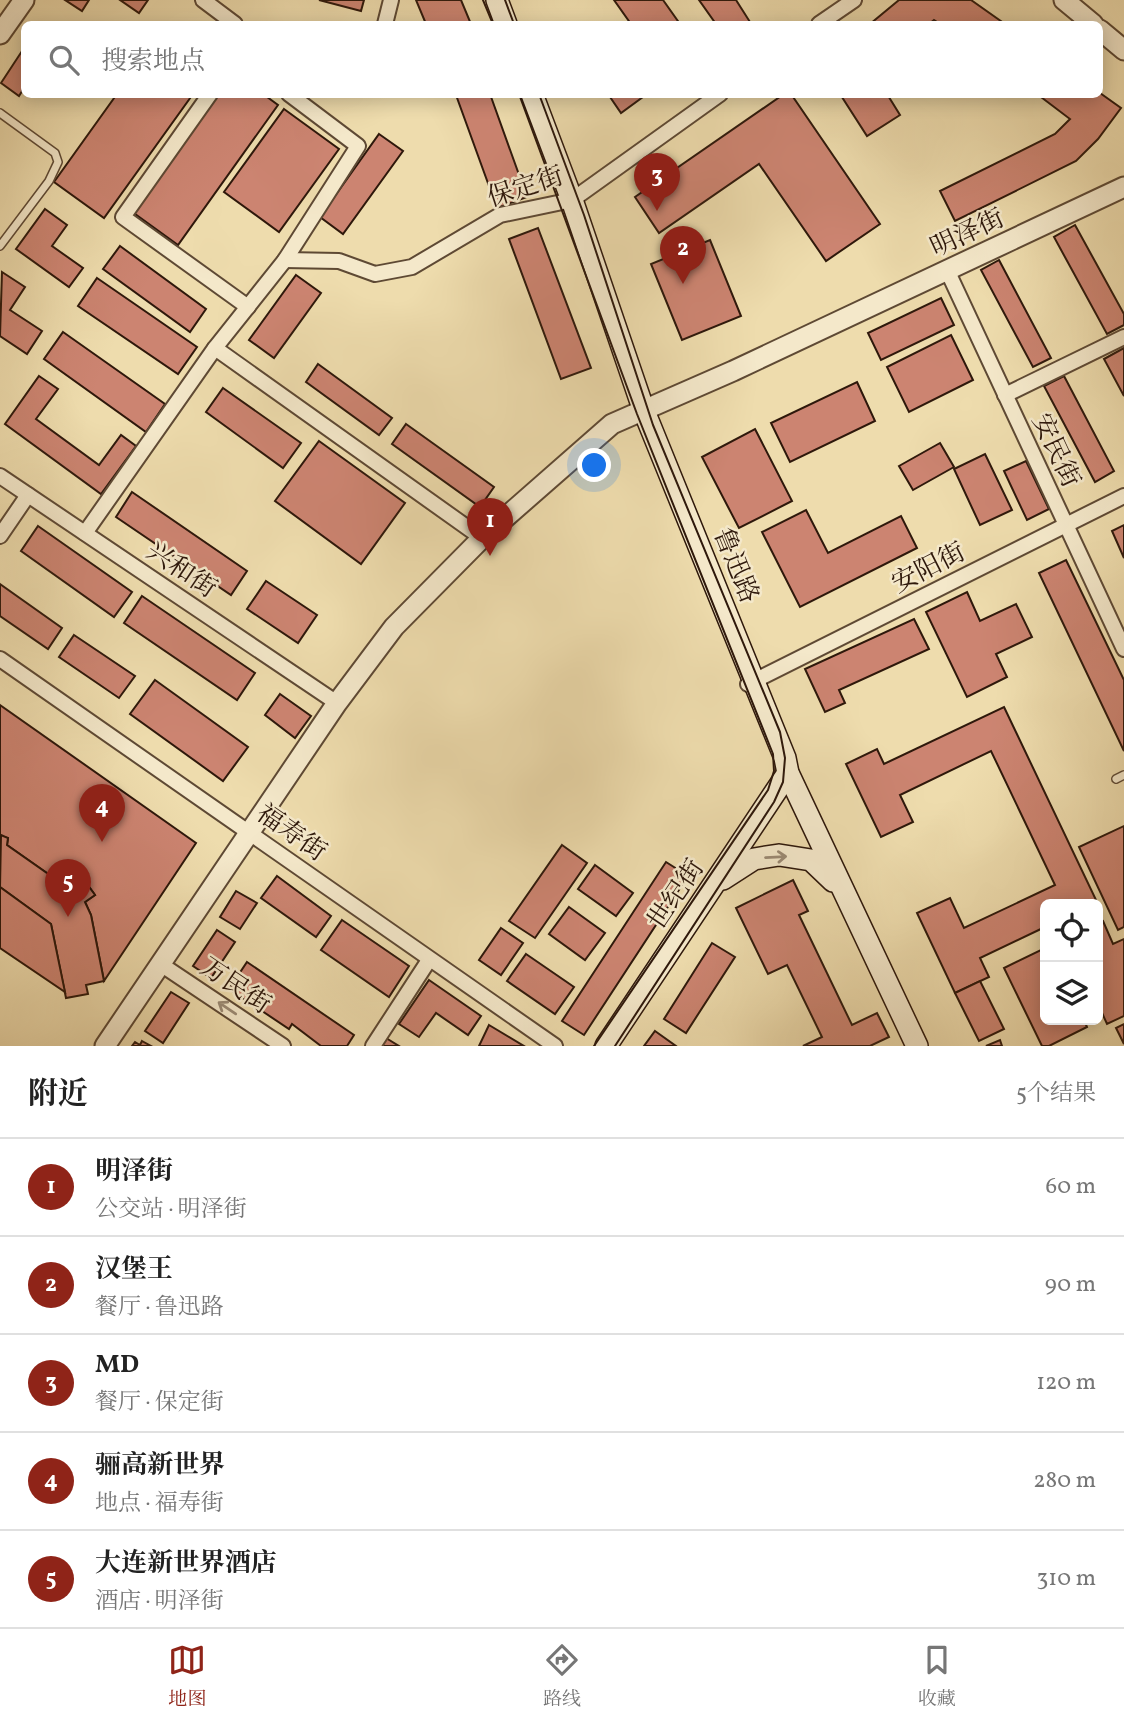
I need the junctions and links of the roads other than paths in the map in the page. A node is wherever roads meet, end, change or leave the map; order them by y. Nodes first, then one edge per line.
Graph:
1 (24, 0) edge
2 (203, 0) edge
3 (391, 0) edge
4 (497, 0) edge
5 (854, 0) edge
6 (1064, 0) edge
7 (231, 21) edge
8 (386, 21) edge
9 (505, 21) edge
10 (823, 21) edge
11 (1089, 21) edge
12 (1103, 32) edge
13 (0, 34) edge
14 (1124, 50) edge
15 (207, 98) edge
16 (294, 98) edge
17 (534, 98) edge
18 (714, 98) edge
19 (0, 113) edge
20 (1124, 187) edge
21 (572, 200) junction
22 (0, 246) edge
23 (285, 260) junction
24 (947, 271) junction
25 (248, 307) junction
26 (1124, 337) edge
27 (215, 348) junction
28 (1005, 395) junction
29 (644, 411) junction
30 (0, 476) edge
31 (28, 495) junction
32 (1124, 496) edge
33 (1065, 524) junction
34 (85, 533) junction
35 (0, 536) edge
36 (482, 538) junction
37 (1124, 649) edge
38 (0, 659) edge
39 (751, 683) junction
40 (337, 703) junction
41 (788, 773) junction
42 (250, 832) junction
43 (715, 884) junction
44 (842, 890) junction
45 (429, 960) junction
46 (162, 965) junction
47 (105, 1046) edge
48 (283, 1046) edge
49 (373, 1046) edge
50 (555, 1046) edge
51 (606, 1046) edge
52 (917, 1046) edge

1 - 13 street
2 - 7 street
3 - 8 street
4 - 9 main road
5 - 10 street
6 - 11 street
12 - 14 street
15 - 25 street
16 - 23 street
17 - 21 main road, 鲁迅路
18 - 21 street, 保定街
19 - 22 lane
20 - 24 street, 明泽街
21 - 23 street, 保定街
21 - 29 main road, 鲁迅路
23 - 25 street
24 - 28 street, 安民街
24 - 29 street, 明泽街
25 - 27 street
26 - 28 street
27 - 34 street
27 - 36 street
28 - 33 street, 安民街
29 - 36 street, 明泽街
29 - 39 main road, 鲁迅路
30 - 31 street, 兴和街
31 - 34 street, 兴和街
31 - 35 street
32 - 33 street, 安阳街
33 - 37 street, 安民街
33 - 39 street, 安阳街
34 - 40 street, 兴和街
36 - 40 street, 明泽街
38 - 42 street, 福寿街
39 - 41 main road, 鲁迅路
40 - 42 street, 明泽街
41 - 43 main road, 世纪街
41 - 44 main road, 鲁迅路
42 - 45 street, 福寿街
42 - 46 street, 明泽街
43 -> 44 main road
43 - 51 main road, 世纪街
44 - 52 main road, 鲁迅路
45 - 49 street
45 - 50 street, 福寿街
46 - 47 street, 明泽街
48 -> 46 street, 万民街

